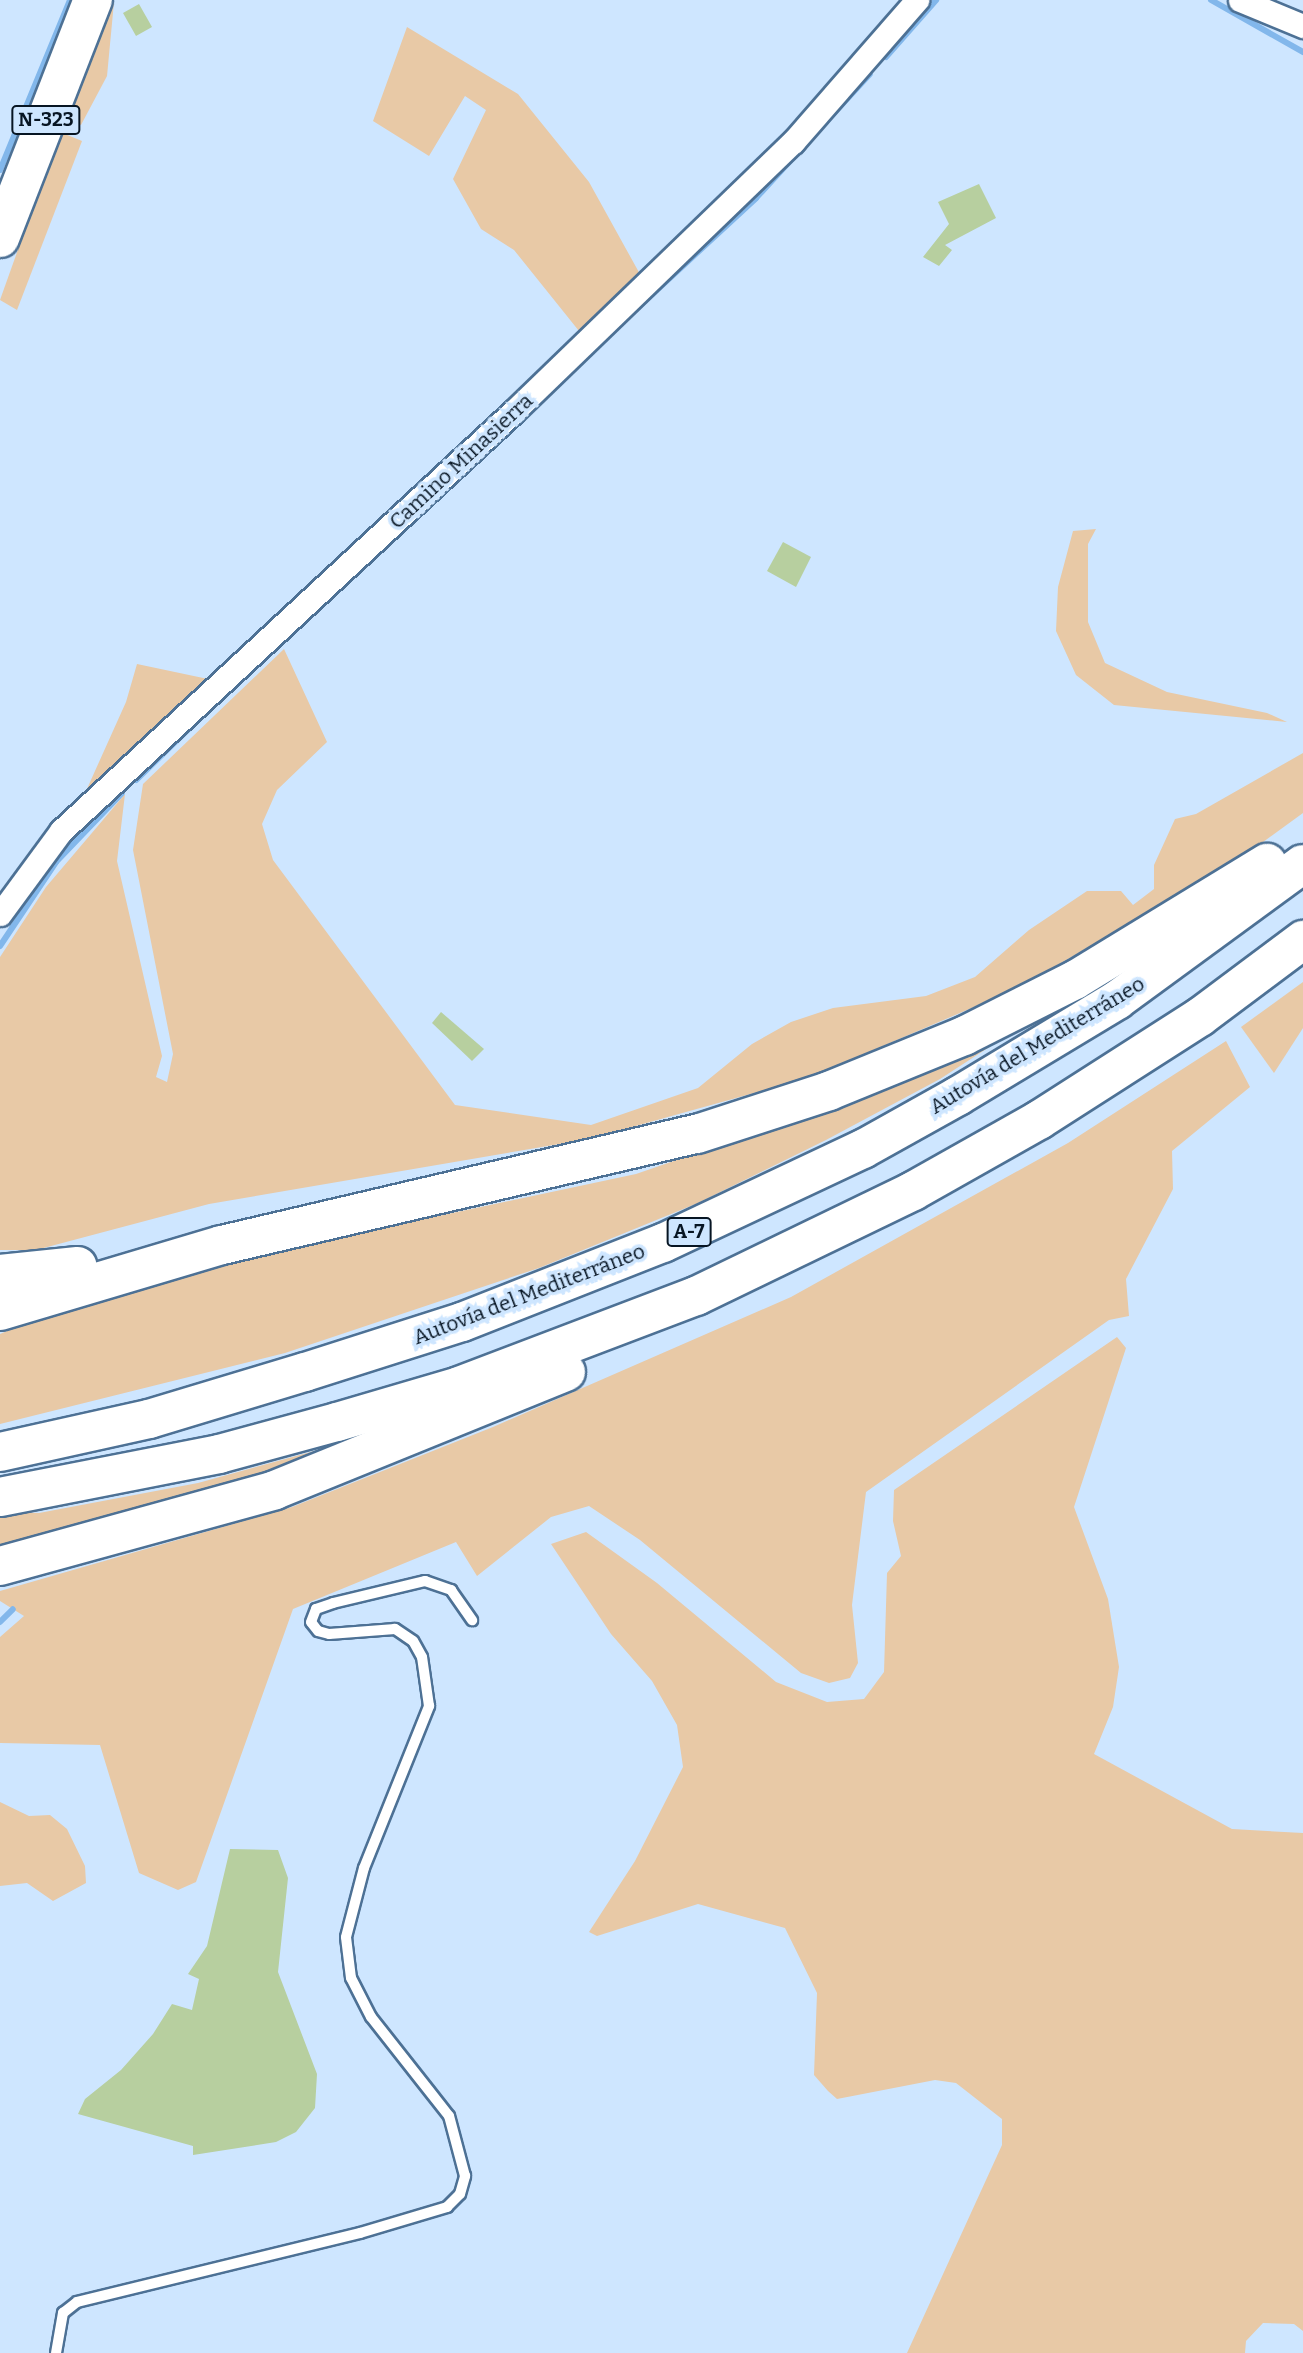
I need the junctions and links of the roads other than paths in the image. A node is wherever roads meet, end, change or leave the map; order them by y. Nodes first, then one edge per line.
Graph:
1 (917, 0) edge
2 (1240, 0) edge
3 (94, 1) edge
4 (1303, 26) edge
5 (0, 238) edge
6 (1303, 837) edge
7 (1303, 864) edge
8 (0, 915) edge
9 (1303, 940) edge
10 (222, 1245) junction
11 (795, 1250) junction
12 (0, 1274) edge
13 (0, 1311) edge
14 (3, 1451) edge
15 (2, 1497) edge
16 (0, 1566) edge
17 (472, 1620) dead end
18 (56, 2353) edge

1 - 8 street, Camino Minasierra
2 - 4 street
3 - 5 highway, N-323
6 - 10 highway
7 - 14 highway, Autovía del Mediterráneo / A-7
9 - 11 highway
10 - 12 highway
10 - 13 highway
11 - 15 highway
11 - 16 highway
17 - 18 lane

